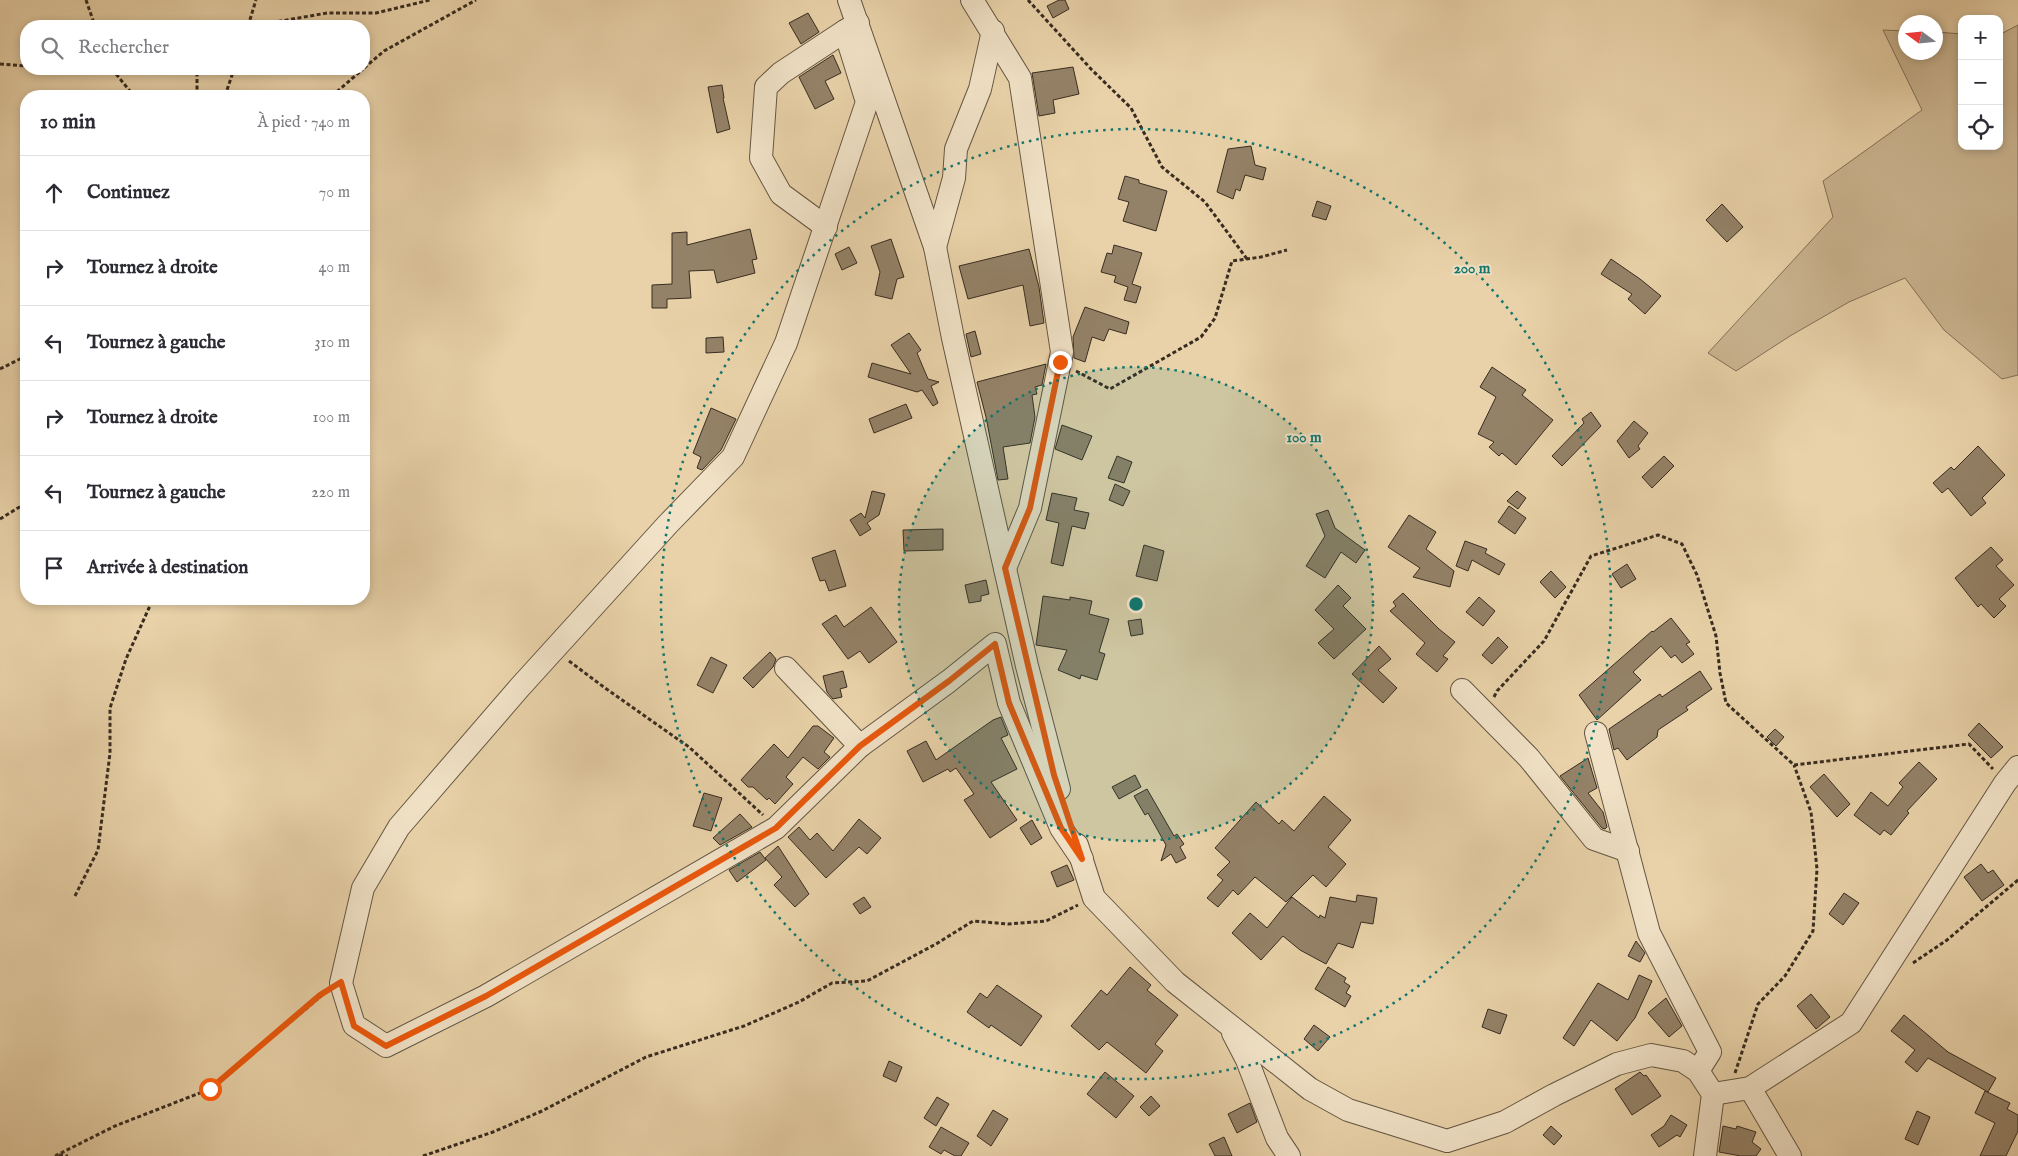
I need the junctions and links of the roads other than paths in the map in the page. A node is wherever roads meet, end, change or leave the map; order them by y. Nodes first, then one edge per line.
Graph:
1 (849, 0) edge
2 (972, 0) edge
3 (852, 27) junction
4 (993, 31) junction
5 (826, 227) junction
6 (935, 247) junction
7 (1005, 568) junction
8 (786, 668) dead end
9 (1462, 690) dead end
10 (1596, 733) dead end
11 (860, 746) junction
12 (2012, 775) edge
13 (1628, 851) junction
14 (1082, 859) junction
15 (1228, 1024) junction
16 (1698, 1071) junction
17 (1742, 1081) junction
18 (1713, 1094) junction
19 (1289, 1156) edge
20 (1705, 1156) edge
21 (1790, 1156) edge

1 - 3 street
2 - 4 street
3 - 5 street
3 - 5 street
3 - 6 street
4 - 6 street
4 - 7 street
5 - 11 street
6 - 7 street
7 - 14 street
8 - 11 street
9 - 13 street
10 - 13 street
11 - 14 street
12 - 17 street
13 - 16 street
14 - 15 street
15 - 16 street
15 - 19 street
16 - 18 street
17 - 18 street
17 - 21 street
18 - 20 street

